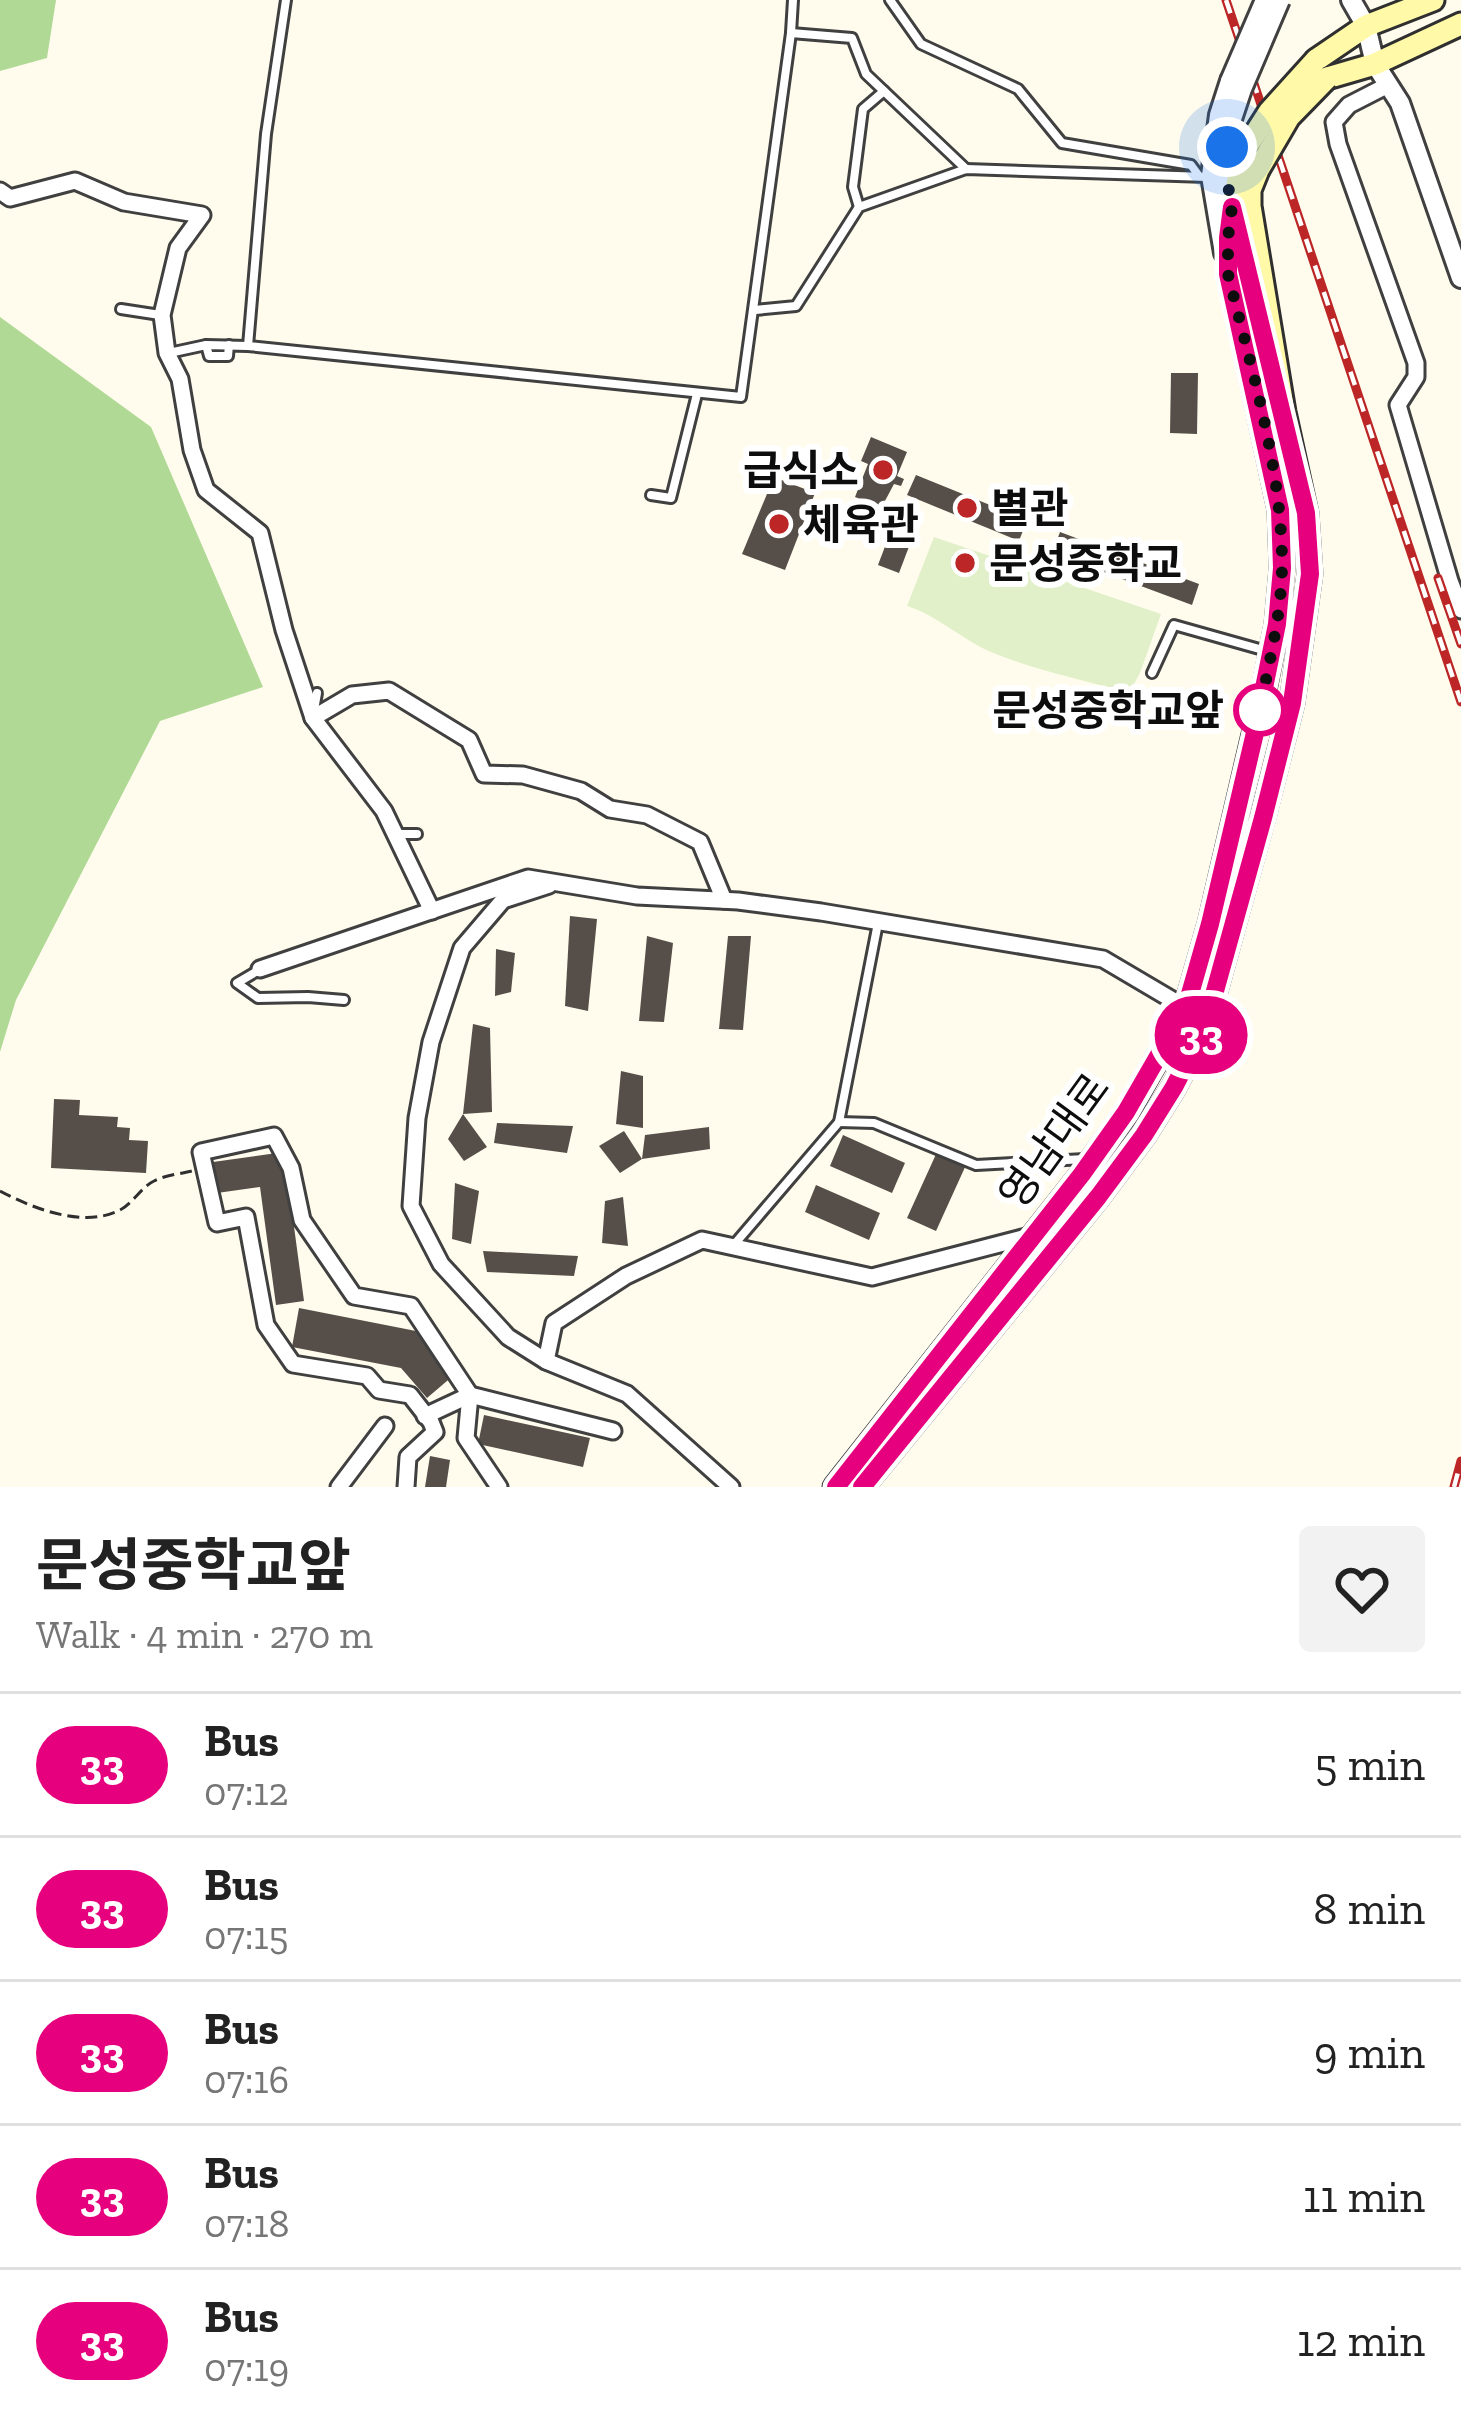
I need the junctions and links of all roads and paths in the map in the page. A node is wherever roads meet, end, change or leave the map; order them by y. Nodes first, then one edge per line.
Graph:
1 (286, 0) edge
2 (793, 0) edge
3 (890, 0) edge
4 (1264, 0) edge
5 (1280, 0) edge
6 (1351, 0) edge
7 (1433, 0) edge
8 (1461, 24) edge
9 (1366, 26) junction
10 (791, 33) junction
11 (1375, 64) junction
12 (1322, 69) junction
13 (1236, 85) junction
14 (1388, 85) junction
15 (884, 91) junction
16 (1251, 161) junction
17 (966, 170) junction
18 (1212, 176) junction
19 (0, 191) edge
20 (859, 207) junction
21 (1232, 207) junction
22 (1228, 274) junction
23 (1461, 278) edge
24 (121, 309) dead end
25 (755, 310) junction
26 (161, 315) junction
27 (248, 346) junction
28 (167, 353) junction
29 (697, 394) junction
30 (1284, 412) junction
31 (651, 495) dead end
32 (1461, 610) edge
33 (1271, 652) junction
34 (1152, 673) dead end
35 (317, 693) dead end
36 (313, 718) junction
37 (395, 834) junction
38 (417, 834) dead end
39 (557, 883) junction
40 (724, 900) junction
41 (432, 911) junction
42 (878, 922) junction
43 (260, 969) joint
44 (344, 1000) dead end
45 (1186, 1008) junction
46 (839, 1122) junction
47 (1093, 1159) junction
48 (205, 1168) junction
49 (0, 1191) edge
50 (1034, 1235) junction
51 (732, 1246) junction
52 (547, 1361) junction
53 (470, 1395) junction
54 (425, 1416) junction
55 (385, 1426) dead end
56 (613, 1431) dead end
57 (339, 1487) edge
58 (406, 1487) edge
59 (500, 1487) edge
60 (731, 1487) edge
61 (836, 1487) edge
62 (862, 1487) edge

1 - 27 lane
2 - 10 lane
3 - 18 lane
4 - 13 street, bridge
5 - 13 street, bridge
6 - 9 street
7 - 9 main road
8 - 11 main road
9 - 11 street
9 - 12 main road
10 - 15 lane
10 - 25 lane
11 - 12 main road
11 - 14 street
12 - 16 main road, bridge
13 - 18 street
14 - 23 street
14 - 32 street
15 - 17 lane
15 - 20 lane
16 - 21 main road, 영남대로
16 - 30 main road, 영남대로
17 - 18 lane
17 - 20 lane
18 - 21 street
18 - 22 street
19 - 26 street
20 - 25 lane
21 - 22 main road, 영남대로
21 - 30 street, 영남대로
22 - 33 main road, 영남대로
24 - 26 lane
25 - 29 lane
26 - 28 street
27 - 28 lane
27 - 29 lane
28 - 36 street
29 - 31 lane
30 - 62 main road, 영남대로
33 - 34 lane
33 - 45 main road, 영남대로
35 - 36 lane
36 - 37 street
36 - 40 street
37 - 38 lane
37 - 41 street
39 - 40 street
39 - 41 street
39 - 52 street
40 - 42 street
41 - 43 street
42 - 45 street
42 - 46 lane
43 - 44 lane
45 - 47 main road, 영남대로
46 - 47 lane
46 - 51 lane
47 - 50 main road, 영남대로
48 - 49 path
48 - 53 street
48 - 54 street
50 - 51 street
50 - 61 main road, 영남대로
51 - 52 street
52 - 60 street
53 - 54 street
53 - 56 street
53 - 59 street
54 - 58 street
55 - 57 street

